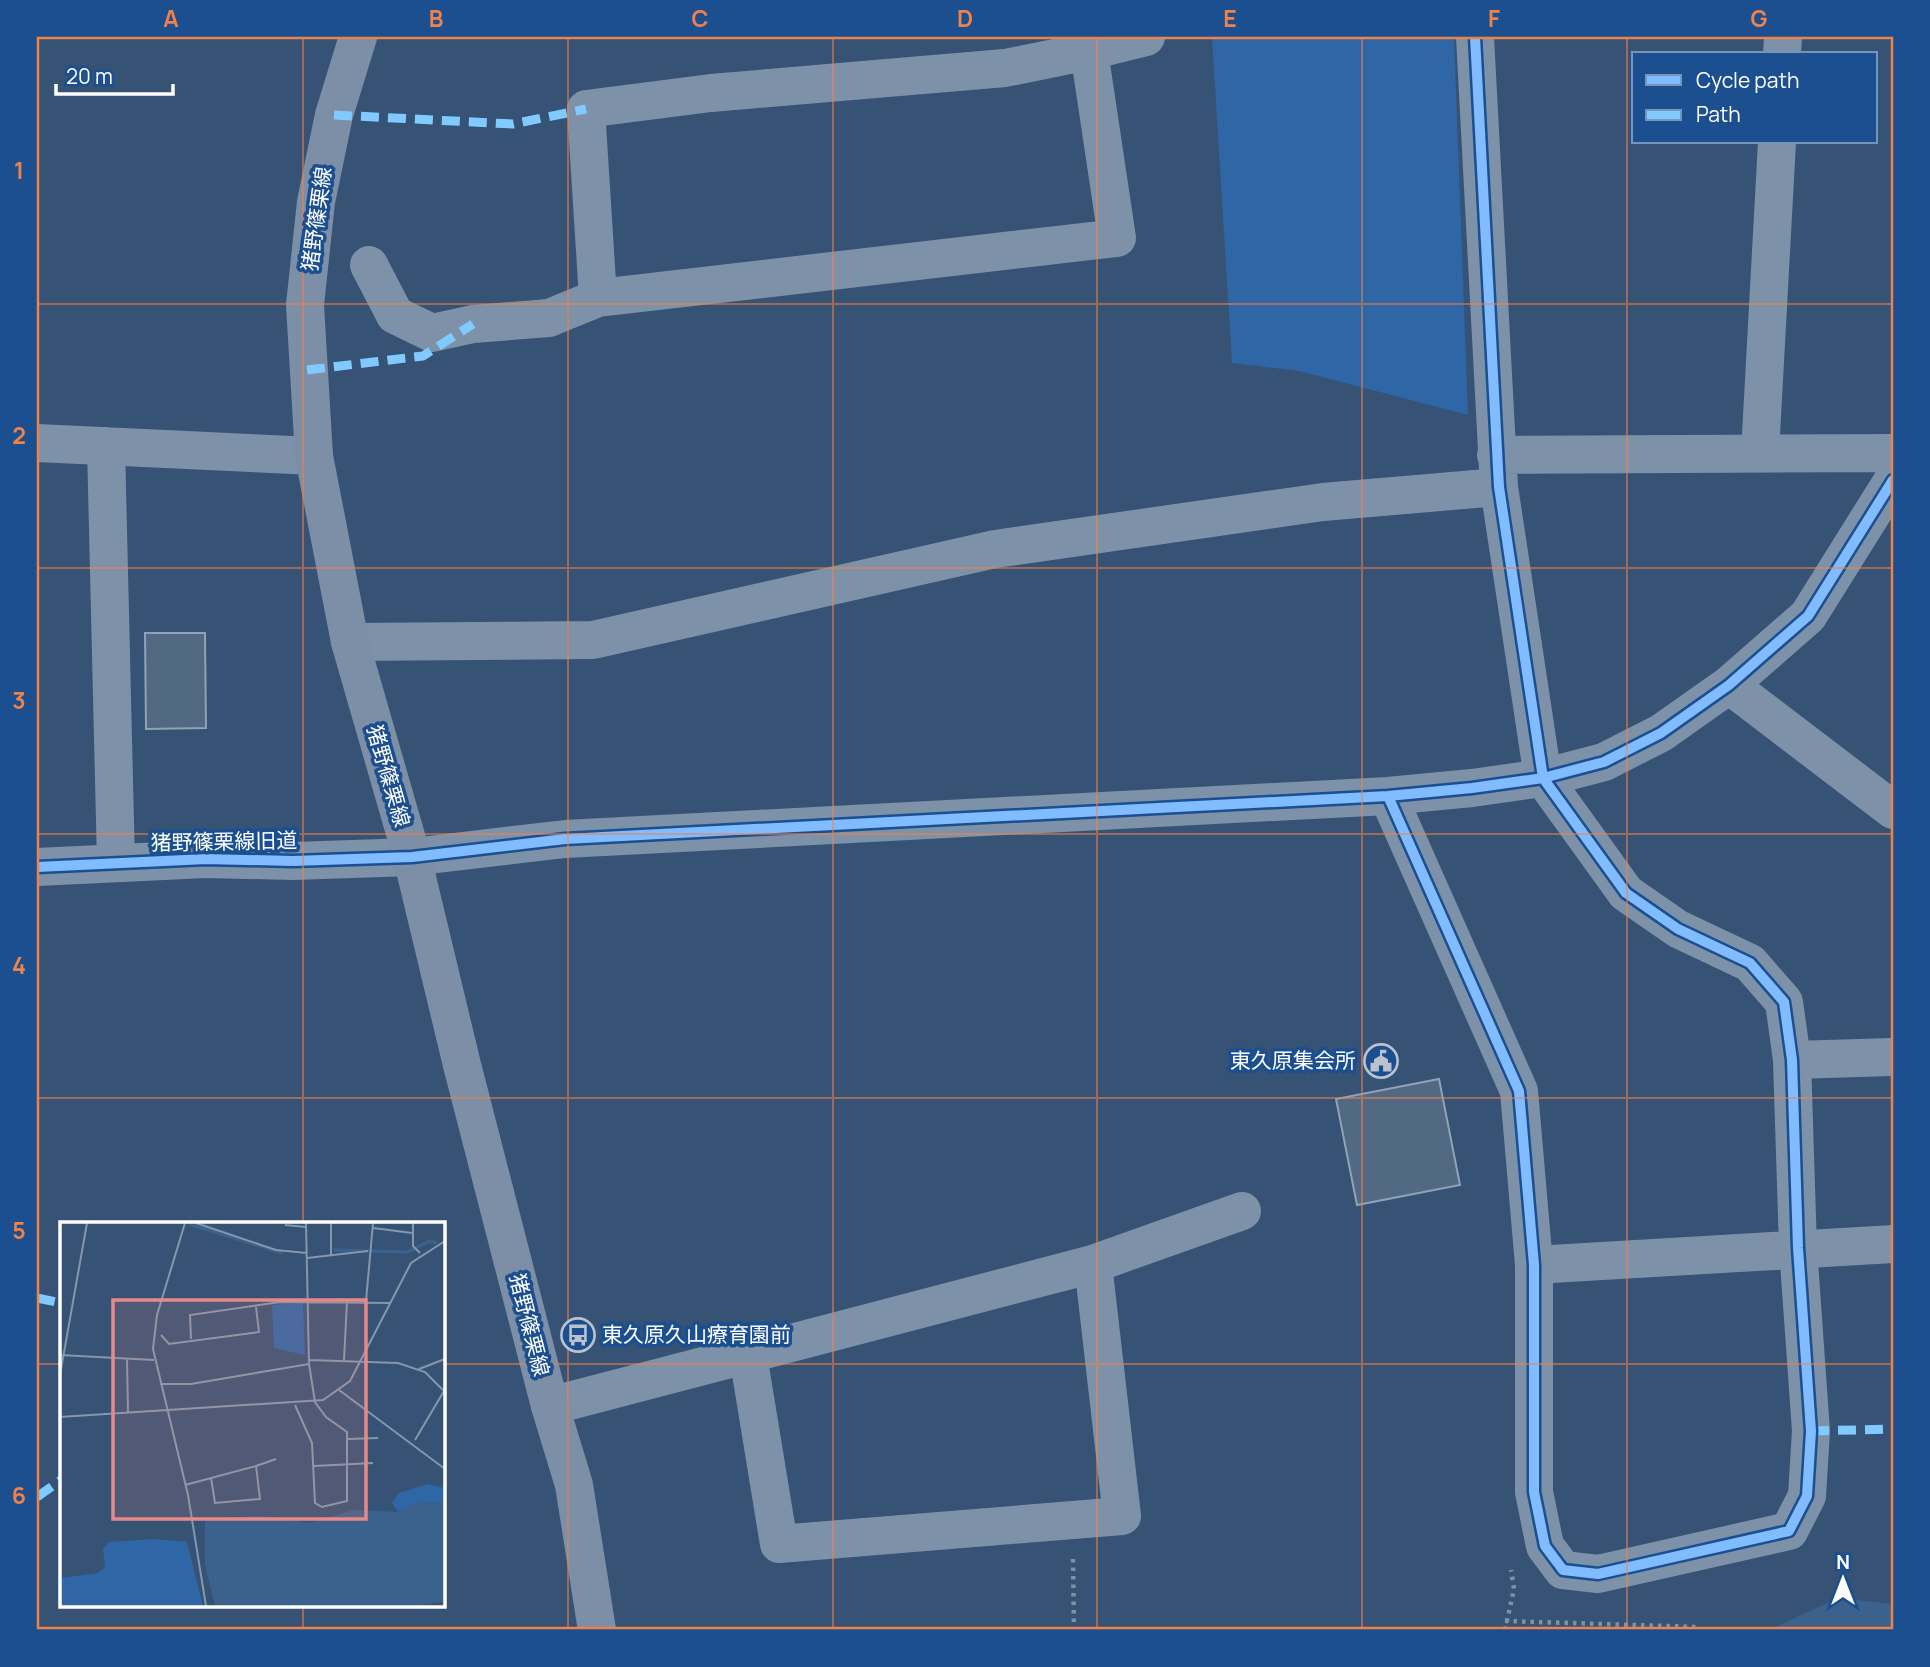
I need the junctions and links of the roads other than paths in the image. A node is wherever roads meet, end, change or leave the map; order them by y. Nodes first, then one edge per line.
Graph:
1 (358, 37) edge
2 (1146, 37) edge
3 (1475, 37) edge
4 (1089, 51) junction
5 (1777, 144) edge
6 (369, 265) dead end
7 (598, 298) junction
8 (37, 443) edge
9 (106, 446) junction
10 (1760, 453) junction
11 (1893, 453) edge
12 (314, 456) junction
13 (1497, 471) junction
14 (1893, 480) edge
15 (350, 642) junction
16 (1729, 685) junction
17 (1543, 778) junction
18 (1388, 796) junction
19 (1893, 810) edge
20 (412, 858) junction
21 (116, 863) junction
22 (37, 867) edge
23 (1893, 1057) edge
24 (1792, 1060) junction
25 (1241, 1211) dead end
26 (1893, 1244) edge
27 (1798, 1248) junction
28 (1093, 1264) junction
29 (1534, 1265) junction
30 (748, 1355) junction
31 (550, 1406) junction
32 (597, 1630) edge

1 - 12 main road, 猪野篠栗線
2 - 4 street
3 - 13 street
4 - 7 street
4 - 7 street
5 - 10 street
6 - 7 street
8 - 9 street
9 - 12 street
9 - 21 street
10 - 11 street
10 - 13 street
12 - 15 main road, 猪野篠栗線
13 - 15 street
13 - 17 street
14 - 16 street, 猪野篠栗線旧道
15 - 20 main road, 猪野篠栗線
16 - 17 street, 猪野篠栗線旧道
16 - 19 street
17 - 18 street, 猪野篠栗線旧道
17 - 24 street
18 - 20 street, 猪野篠栗線旧道
18 - 29 street
20 - 21 street, 猪野篠栗線旧道
20 - 31 main road, 猪野篠栗線
21 - 22 street, 猪野篠栗線旧道
23 - 24 street
24 - 27 street
25 - 28 street
26 - 27 street
27 - 29 street
27 - 29 street
28 - 30 street
28 - 30 street
30 - 31 street
31 - 32 main road, 猪野篠栗線

